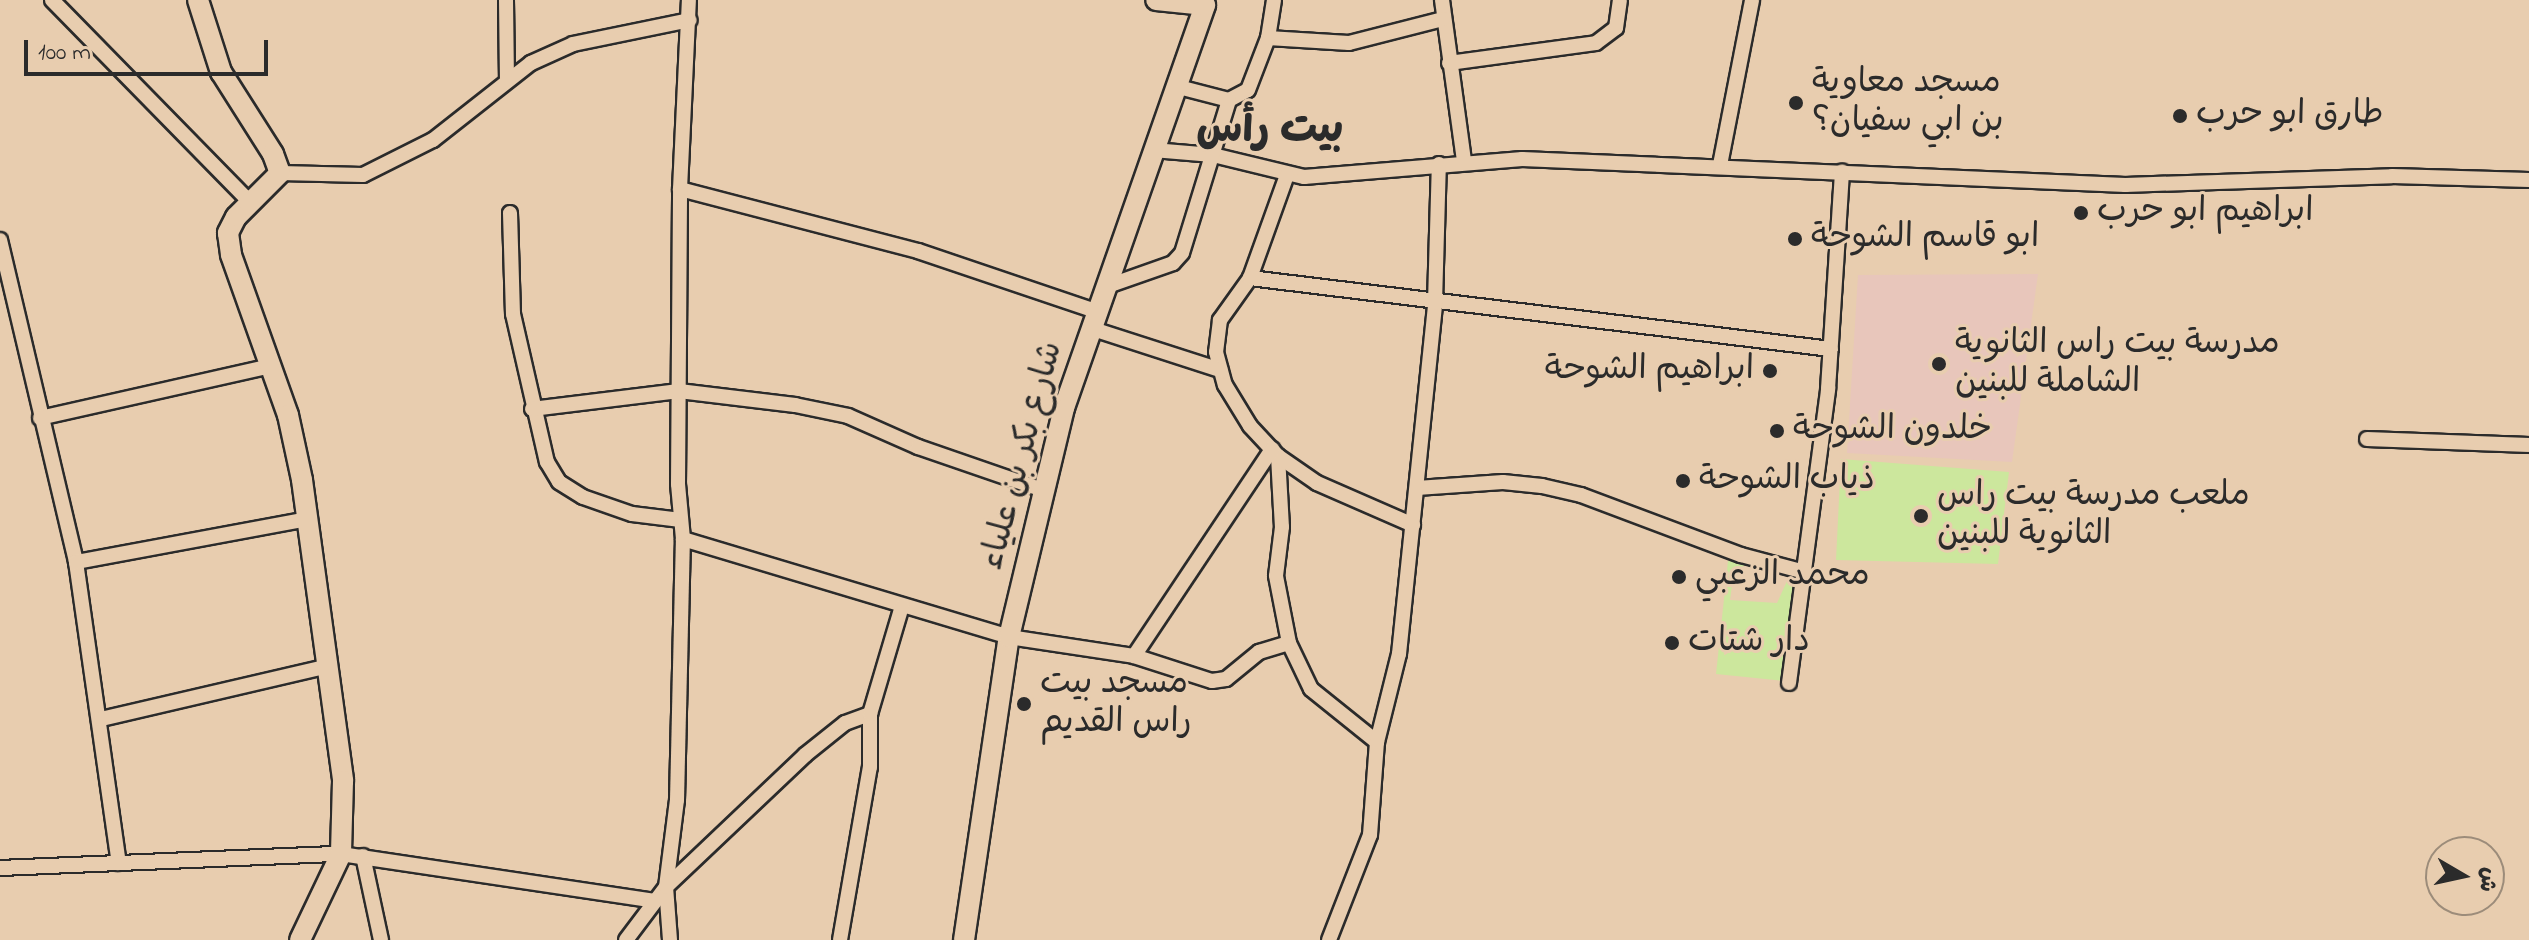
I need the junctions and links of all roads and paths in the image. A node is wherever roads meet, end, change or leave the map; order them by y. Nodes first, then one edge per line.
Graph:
1 (52, 0) edge
2 (198, 0) edge
3 (506, 0) edge
4 (689, 0) edge
5 (1156, 0) edge
6 (1274, 0) edge
7 (1442, 0) edge
8 (1620, 0) edge
9 (1752, 0) edge
10 (1206, 3) edge
11 (1443, 19) junction
12 (690, 20) junction
13 (1268, 38) junction
14 (1449, 63) junction
15 (507, 81) junction
16 (1175, 86) junction
17 (1229, 100) junction
18 (1153, 150) junction
19 (1213, 155) junction
20 (1464, 160) junction
21 (1439, 164) junction
22 (1720, 165) junction
23 (1842, 171) junction
24 (280, 173) junction
25 (1287, 175) junction
26 (2529, 180) edge
27 (680, 189) junction
28 (250, 202) junction
29 (510, 213) dead end
30 (0, 240) edge
31 (1250, 278) junction
32 (1105, 287) junction
33 (1435, 303) junction
34 (1093, 319) junction
35 (1831, 349) junction
36 (271, 366) junction
37 (1220, 370) junction
38 (679, 391) junction
39 (532, 409) junction
40 (40, 418) junction
41 (2367, 439) dead end
42 (2529, 445) edge
43 (1275, 453) junction
44 (1417, 488) junction
45 (1043, 490) junction
46 (307, 519) junction
47 (681, 520) junction
48 (1413, 525) junction
49 (683, 539) junction
50 (76, 562) junction
51 (1805, 572) junction
52 (902, 606) junction
53 (1009, 637) junction
54 (1289, 643) junction
55 (1134, 656) junction
56 (324, 667) junction
57 (1789, 683) dead end
58 (870, 714) junction
59 (101, 719) junction
60 (1377, 742) junction
61 (341, 854) junction
62 (363, 856) junction
63 (119, 863) junction
64 (0, 868) edge
65 (666, 887) junction
66 (655, 901) junction
67 (300, 940) edge
68 (381, 940) edge
69 (626, 940) edge
70 (670, 940) edge
71 (840, 940) edge
72 (964, 940) edge
73 (1329, 940) edge

1 - 28 street
2 - 24 street
3 - 15 street
4 - 12 street
5 - 10 street
6 - 13 street
7 - 11 street
8 - 14 street
9 - 22 street
10 - 16 street, شارع بكر بن علياء
11 - 13 street
11 - 14 street
12 - 15 street
12 - 27 street
13 - 17 street
14 - 20 street
15 - 24 street
16 - 17 street
16 - 18 street, شارع بكر بن علياء
17 - 19 street
18 - 19 street
18 - 32 street, شارع بكر بن علياء
19 - 25 street
19 - 32 street
20 - 21 street
20 - 22 street
21 - 25 street
21 - 33 street
22 - 23 street
23 - 26 street
23 - 35 street
24 - 28 street
25 - 31 street
27 - 34 street
27 - 38 street
28 - 36 street
29 - 39 street
30 - 40 street
31 - 33 street
31 - 37 street
32 - 34 street, شارع بكر بن علياء
33 - 35 street
33 - 44 street
34 - 37 street
34 - 45 street, شارع بكر بن علياء
35 - 51 street
36 - 40 street
36 - 46 street
37 - 43 street
38 - 39 street
38 - 45 street
38 - 47 street
39 - 47 street
40 - 50 street
41 - 42 street
43 - 48 street
43 - 54 street
43 - 55 street
44 - 48 street
44 - 51 street
45 - 53 street, شارع بكر بن علياء
46 - 50 street
46 - 56 street
47 - 49 street
48 - 60 street
49 - 52 street
49 - 65 street
50 - 59 street
51 - 57 street
52 - 53 street
52 - 58 street
53 - 55 street
53 - 72 street, شارع بكر بن علياء
54 - 55 street
54 - 60 street
56 - 59 street
56 - 61 street
58 - 65 street
58 - 71 street
59 - 63 street
60 - 73 street
61 - 62 street
61 - 63 street
61 - 67 street
62 - 66 street
62 - 68 street
63 - 64 street
65 - 66 street
65 - 70 street
66 - 69 street

